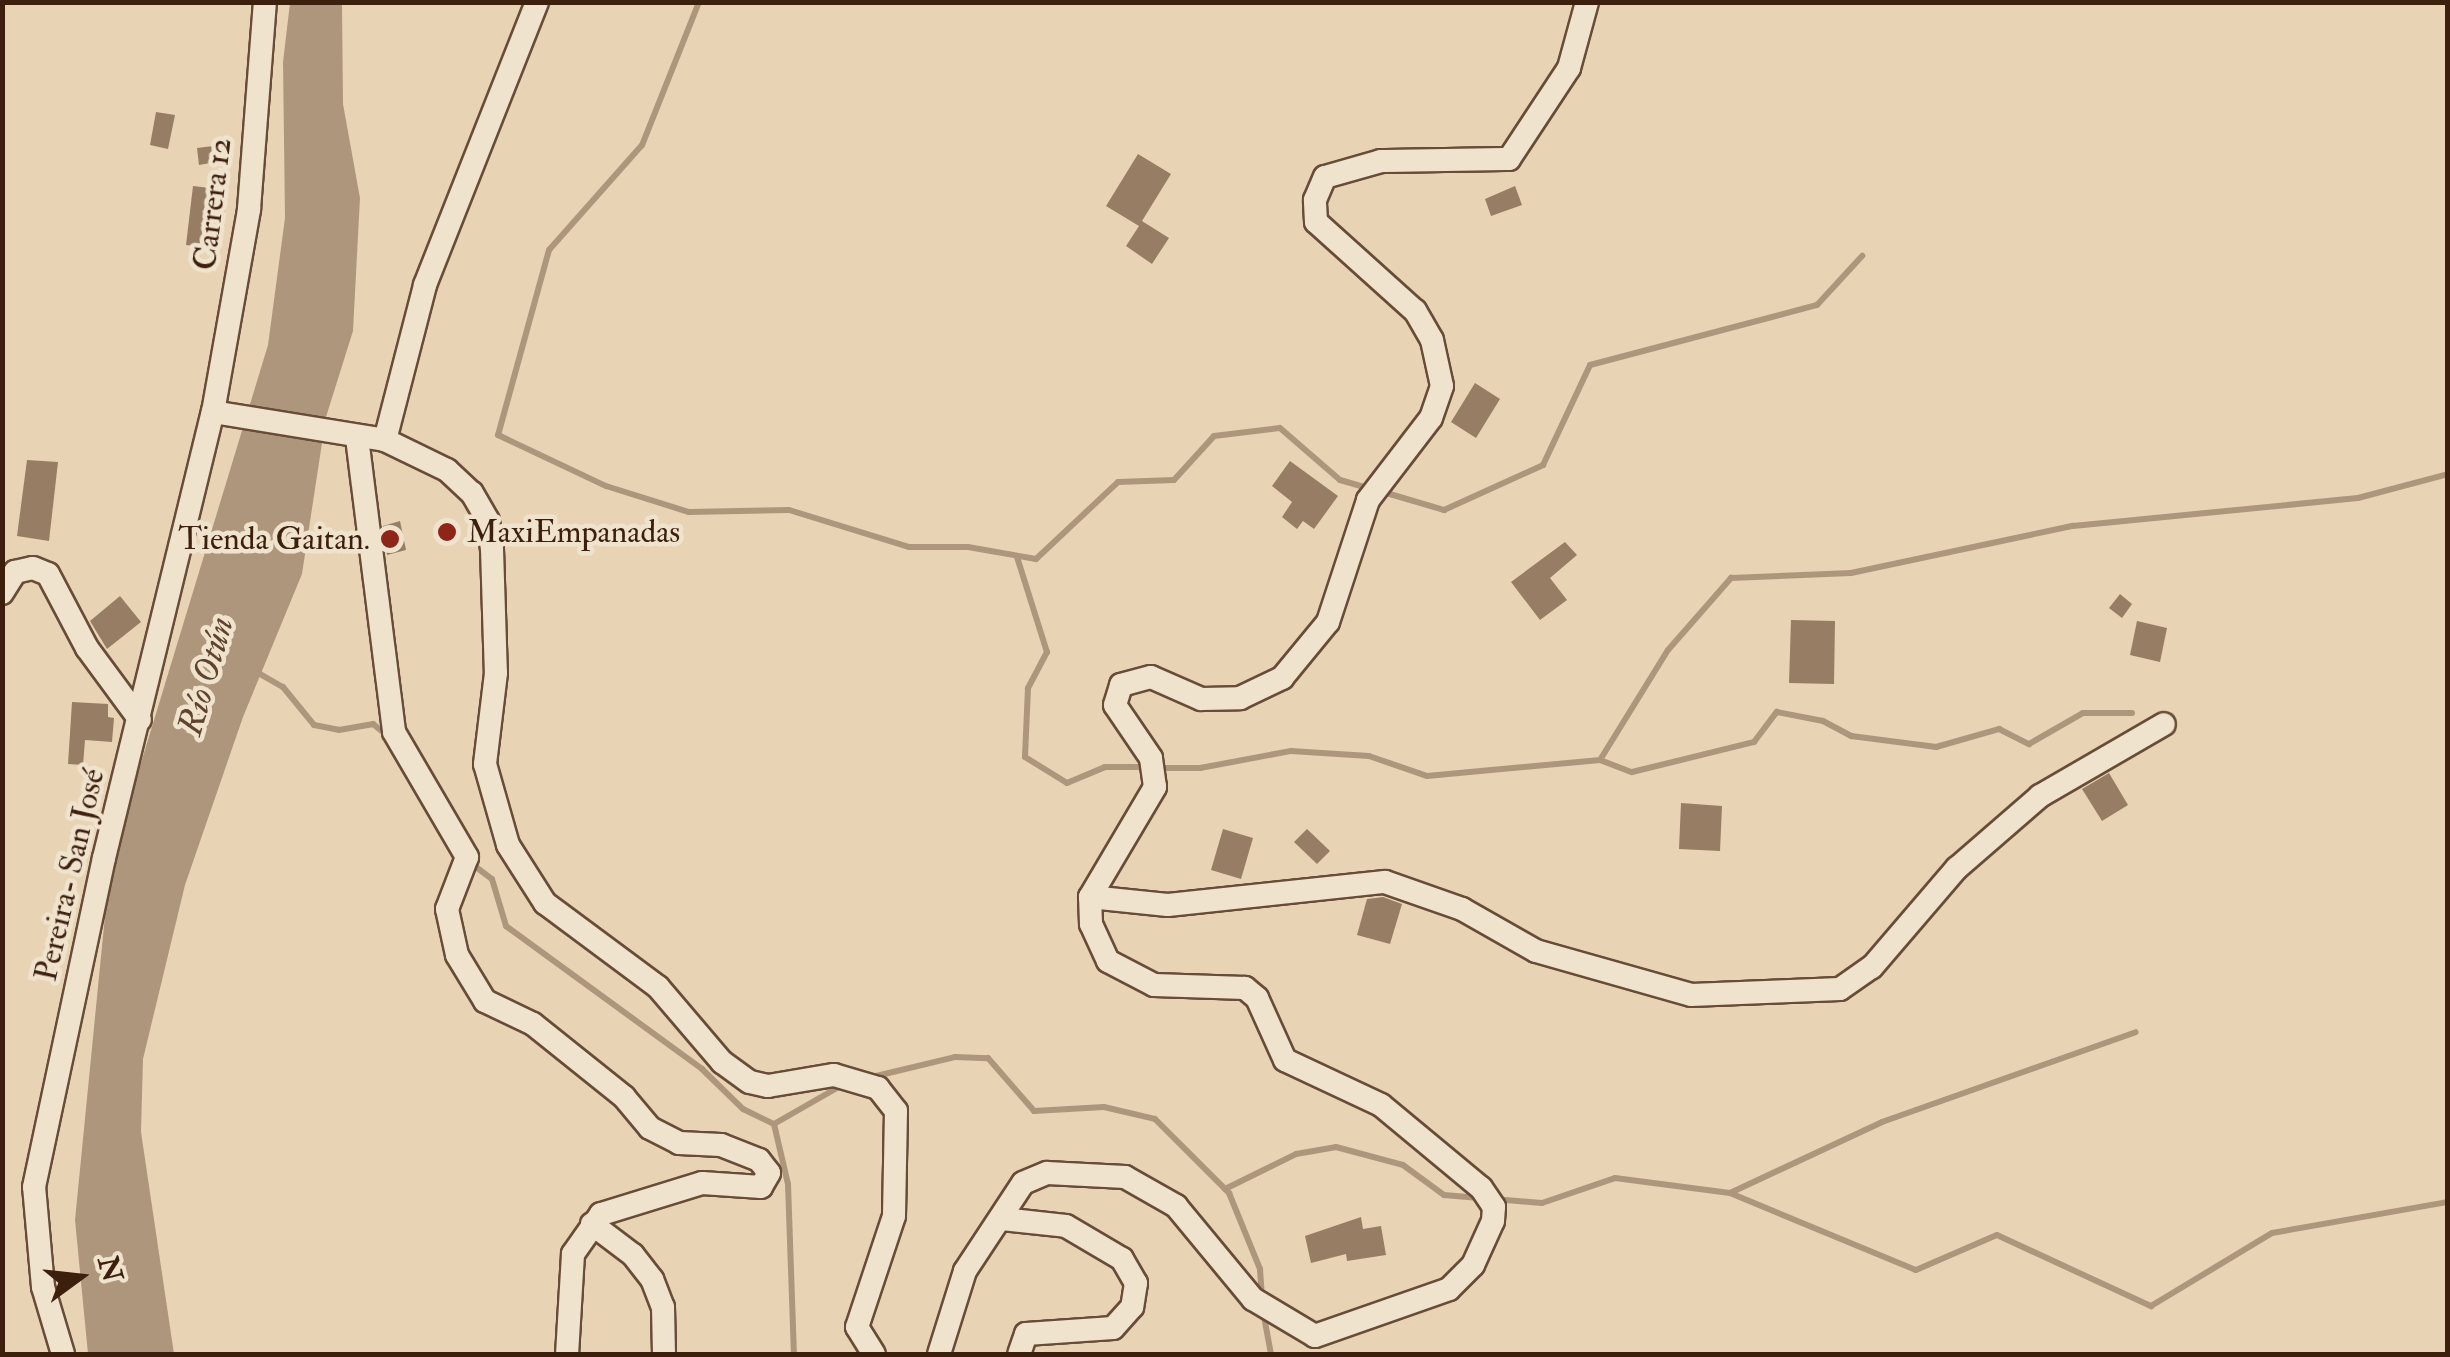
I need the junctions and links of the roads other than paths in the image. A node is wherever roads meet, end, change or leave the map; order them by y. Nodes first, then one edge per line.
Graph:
1 (265, 2) edge
2 (537, 2) edge
3 (1586, 2) edge
4 (213, 412) junction
5 (357, 438) junction
6 (386, 440) junction
7 (9, 570) edge
8 (2, 593) edge
9 (140, 720) junction
10 (2164, 724) dead end
11 (1090, 897) junction
12 (1002, 1219) junction
13 (592, 1224) junction
14 (63, 1354) edge
15 (567, 1354) edge
16 (664, 1354) edge
17 (874, 1354) edge
18 (939, 1354) edge
19 (1019, 1354) edge

1 - 4 street, Carrera 12
2 - 6 street
3 - 11 street
4 - 5 street
4 - 9 street, Pereira- San José
5 - 6 street
5 - 13 street
6 - 17 street
7 - 8 street
7 - 9 street
9 - 14 street, Pereira- San José
10 - 11 street
11 - 12 street
12 - 18 street
12 - 19 street
13 - 15 street
13 - 16 street

